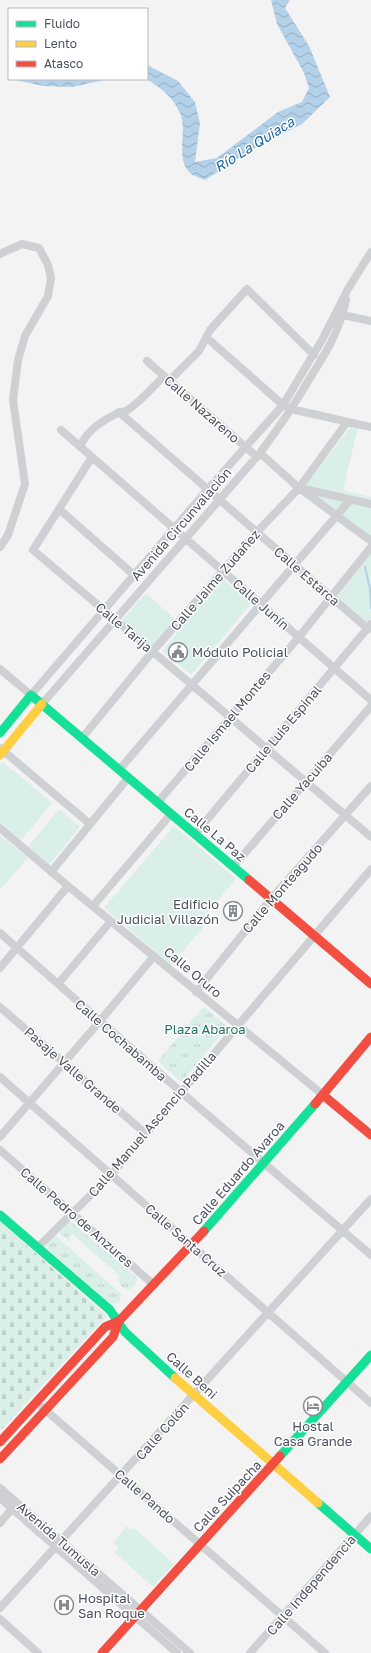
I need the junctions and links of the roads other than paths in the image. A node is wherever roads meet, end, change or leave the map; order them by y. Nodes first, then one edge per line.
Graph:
1 (371, 252) edge
2 (0, 254) edge
3 (348, 289) junction
4 (343, 315) junction
5 (371, 321) edge
6 (206, 337) junction
7 (314, 355) junction
8 (147, 361) dead end
9 (167, 378) junction
10 (283, 405) junction
11 (291, 409) junction
12 (119, 412) junction
13 (347, 422) junction
14 (371, 427) edge
15 (61, 430) dead end
16 (80, 446) junction
17 (245, 447) junction
18 (259, 455) junction
19 (92, 457) junction
20 (299, 488) junction
21 (208, 489) junction
22 (219, 500) junction
23 (350, 500) junction
24 (371, 504) edge
25 (59, 509) junction
26 (336, 515) junction
27 (174, 528) junction
28 (257, 532) junction
29 (186, 539) junction
30 (371, 541) edge
31 (0, 547) edge
32 (371, 547) edge
33 (294, 564) junction
34 (223, 571) junction
35 (134, 575) junction
36 (332, 597) junction
37 (260, 604) junction
38 (104, 610) junction
39 (116, 620) junction
40 (369, 627) edge
41 (299, 637) junction
42 (153, 652) junction
43 (0, 668) edge
44 (334, 668) junction
45 (192, 684) junction
46 (31, 695) junction
47 (371, 700) edge
48 (42, 704) junction
49 (371, 706) edge
50 (230, 717) junction
51 (0, 733) edge
52 (82, 738) junction
53 (267, 748) junction
54 (1, 751) edge
55 (119, 770) junction
56 (128, 778) junction
57 (306, 782) junction
58 (371, 786) edge
59 (158, 802) junction
60 (171, 814) junction
61 (345, 815) junction
62 (90, 824) junction
63 (0, 828) edge
64 (195, 834) junction
65 (371, 837) edge
66 (233, 866) junction
67 (371, 869) edge
68 (51, 872) junction
69 (68, 886) junction
70 (271, 899) junction
71 (93, 906) junction
72 (112, 921) junction
73 (0, 933) edge
74 (314, 936) junction
75 (17, 948) junction
76 (154, 956) junction
77 (0, 968) edge
78 (58, 984) junction
79 (371, 984) edge
80 (196, 992) junction
81 (0, 1007) edge
82 (100, 1021) junction
83 (237, 1026) junction
84 (371, 1038) edge
85 (65, 1063) junction
86 (0, 1077) edge
87 (181, 1092) junction
88 (323, 1095) junction
89 (30, 1104) junction
90 (146, 1134) junction
91 (371, 1135) edge
92 (0, 1137) edge
93 (0, 1150) edge
94 (264, 1163) junction
95 (111, 1175) junction
96 (371, 1200) edge
97 (72, 1213) junction
98 (0, 1215) edge
99 (343, 1230) junction
100 (192, 1246) junction
101 (38, 1248) junction
102 (371, 1255) edge
103 (154, 1284) junction
104 (268, 1313) junction
105 (119, 1321) junction
106 (371, 1355) edge
107 (347, 1382) junction
108 (194, 1395) junction
109 (37, 1402) junction
110 (371, 1403) edge
111 (45, 1410) junction
112 (0, 1442) edge
113 (0, 1459) edge
114 (273, 1465) junction
115 (121, 1476) junction
116 (0, 1488) edge
117 (0, 1498) edge
118 (15, 1506) junction
119 (371, 1516) edge
120 (0, 1523) edge
121 (355, 1535) junction
122 (59, 1544) junction
123 (200, 1544) junction
124 (371, 1550) edge
125 (0, 1608) edge
126 (138, 1613) junction
127 (283, 1616) junction
128 (0, 1619) edge
129 (38, 1653) edge
130 (102, 1653) edge
131 (177, 1653) edge
132 (190, 1653) edge
133 (250, 1653) edge
134 (325, 1653) edge

1 - 3 street, Avenida Circunvalación
2 - 31 street
3 - 4 street, Avenida Circunvalación
3 - 7 street, Avenida Circunvalación
4 - 5 street
4 - 11 street, Avenida Circunvalación
6 - 7 street
6 - 9 street
6 - 10 street
7 - 10 street, Avenida Circunvalación
8 - 9 street, Calle Nazareno
9 - 12 street
9 - 17 street, Calle Nazareno
10 - 11 street
10 - 17 street, Avenida Circunvalación
11 - 13 street
11 - 18 street, Avenida Circunvalación
12 - 16 street
12 - 21 street, Calle Estarca
13 - 14 street
13 - 20 street, Calle Jaime Zudañez
15 - 16 street, Calle Junín
16 - 19 street, Calle Junín
17 - 18 street, Calle Nazareno
17 - 21 street, Avenida Circunvalación
18 - 20 street, Calle Nazareno
18 - 22 street, Avenida Circunvalación
19 - 25 street, Calle Tarija
19 - 27 street, Calle Junín
20 - 23 street
20 - 26 street, Calle Nazareno
20 - 28 street, Calle Jaime Zudañez
21 - 22 street, Calle Estarca
21 - 27 street, Avenida Circunvalación
22 - 28 street, Calle Estarca
22 - 29 street, Avenida Circunvalación
23 - 24 street
23 - 26 street
25 - 35 street
25 - 38 street, Calle Tarija
26 - 30 street, Calle Nazareno
26 - 33 street
27 - 29 street, Calle Junín
27 - 35 street, Avenida Circunvalación
28 - 33 street, Calle Estarca
28 - 34 street, Calle Jaime Zudañez
29 - 34 street, Calle Junín
29 - 39 street, Avenida Circunvalación
32 - 36 street, Calle Ismael Montes
33 - 36 street, Calle Estarca
33 - 37 street
34 - 37 street, Calle Junín
34 - 42 street, Calle Jaime Zudañez
35 - 38 street, Avenida Circunvalación
36 - 40 street, Calle Estarca
36 - 41 street, Calle Ismael Montes
37 - 41 street, Calle Junín
37 - 45 street
38 - 39 street, Calle Tarija
38 - 46 street, Avenida Circunvalación
39 - 42 street, Calle Tarija
39 - 48 street, Avenida Circunvalación
40 - 44 street, Calle Luis Espinal
41 - 44 street, Calle Junín
41 - 50 street, Calle Ismael Montes
42 - 45 street, Calle Tarija
42 - 52 street, Calle Jaime Zudañez
43 - 46 street
44 - 47 street, Calle Junín
44 - 53 street, Calle Luis Espinal
45 - 50 street, Calle Tarija
45 - 55 street
46 - 48 main road, Calle La Paz
46 - 51 main road, Avenida Circunvalación
48 - 52 main road, Calle La Paz
48 - 54 main road, Avenida Circunvalación
49 - 57 street, Calle Yacuiba
50 - 53 street, Calle Tarija
50 - 59 street, Calle Ismael Montes
52 - 55 main road, Calle La Paz
53 - 57 street, Calle Tarija
53 - 64 street, Calle Luis Espinal
54 - 62 street
55 - 56 main road, Calle La Paz
56 - 59 main road, Calle La Paz
56 - 62 street
57 - 61 street, Calle Tarija
57 - 66 street, Calle Yacuiba
58 - 61 street, Calle Monteagudo
59 - 60 main road, Calle La Paz
60 - 64 main road, Calle La Paz
60 - 71 street
61 - 65 street, Calle Tarija
61 - 70 street, Calle Monteagudo
62 - 68 street
63 - 68 street, Calle Oruro
64 - 66 main road, Calle La Paz
66 - 70 main road, Calle La Paz
67 - 74 street, Calle Manuel Ascencio Padilla
68 - 69 street, Calle Oruro
69 - 71 street, Calle Oruro
69 - 75 street
70 - 74 main road, Calle La Paz
70 - 80 street, Calle Monteagudo
71 - 72 street, Calle Oruro
72 - 76 street, Calle Oruro
72 - 78 street
73 - 75 street, Calle Cochabamba
74 - 79 main road, Calle La Paz
74 - 83 street, Calle Manuel Ascencio Padilla
75 - 77 street
75 - 78 street, Calle Cochabamba
76 - 80 street, Calle Oruro
76 - 82 street
78 - 82 street, Calle Cochabamba
80 - 83 street, Calle Oruro
81 - 85 street, Pasaje Valle Grande
82 - 85 street
82 - 87 street, Calle Cochabamba
83 - 87 street, Calle Manuel Ascencio Padilla
83 - 88 street, Calle Oruro
84 - 88 main road, Calle Eduardo Avaroa
85 - 89 street
85 - 90 street, Pasaje Valle Grande
86 - 89 street, Calle Santa Cruz
87 - 90 street, Calle Manuel Ascencio Padilla
87 - 94 street, Calle Cochabamba
88 - 91 main road, Calle Oruro
88 - 94 main road, Calle Eduardo Avaroa
89 - 92 street
89 - 95 street, Calle Santa Cruz
90 - 95 street, Calle Manuel Ascencio Padilla
93 - 97 street, Calle Pedro de Anzures
94 - 99 street, Calle Cochabamba
94 - 100 main road, Calle Eduardo Avaroa
95 - 97 street, Calle Manuel Ascencio Padilla
95 - 100 street, Calle Santa Cruz
96 - 99 street, Calle Colón
97 - 101 street, Calle Manuel Ascencio Padilla
97 - 103 street, Calle Pedro de Anzures
98 - 101 main road, Calle Beni
99 - 102 street, Calle Cochabamba
99 - 104 street, Calle Colón
100 - 103 main road, Calle Eduardo Avaroa
100 - 104 street, Calle Santa Cruz
101 - 105 main road, Calle Beni
103 - 105 main road, Calle Eduardo Avaroa
104 - 107 street, Calle Santa Cruz
104 - 108 street, Calle Colón
105 - 108 main road, Calle Beni
105 - 109 main road, Calle Eduardo Avaroa
105 - 111 main road, Calle Eduardo Avaroa
106 - 107 main road, Calle Suipacha
107 - 110 street, Calle Santa Cruz
107 - 114 main road, Calle Suipacha
108 - 114 main road, Calle Beni
108 - 115 street, Calle Colón
109 - 111 street, Calle Pando
109 - 112 main road, Calle Eduardo Avaroa
111 - 113 main road, Calle Eduardo Avaroa
111 - 115 street, Calle Pando
114 - 121 main road, Calle Beni
114 - 123 main road, Calle Suipacha
115 - 122 street, Calle Colón
115 - 123 street, Calle Pando
116 - 118 street, Avenida Tumusla
117 - 118 street, Avenida Tumusla
118 - 120 street
118 - 122 street, Avenida Tumusla
119 - 121 street, Calle Independencia
121 - 124 main road, Calle Beni
121 - 127 street, Calle Independencia
122 - 125 street, Calle Colón
122 - 126 street, Avenida Tumusla
123 - 126 main road, Calle Suipacha
123 - 127 street, Calle Pando
126 - 130 main road, Calle Suipacha
126 - 131 street, Avenida Tumusla
126 - 132 street, Avenida Tumusla
127 - 133 street, Calle Independencia
127 - 134 street, Calle Pando
128 - 129 street

